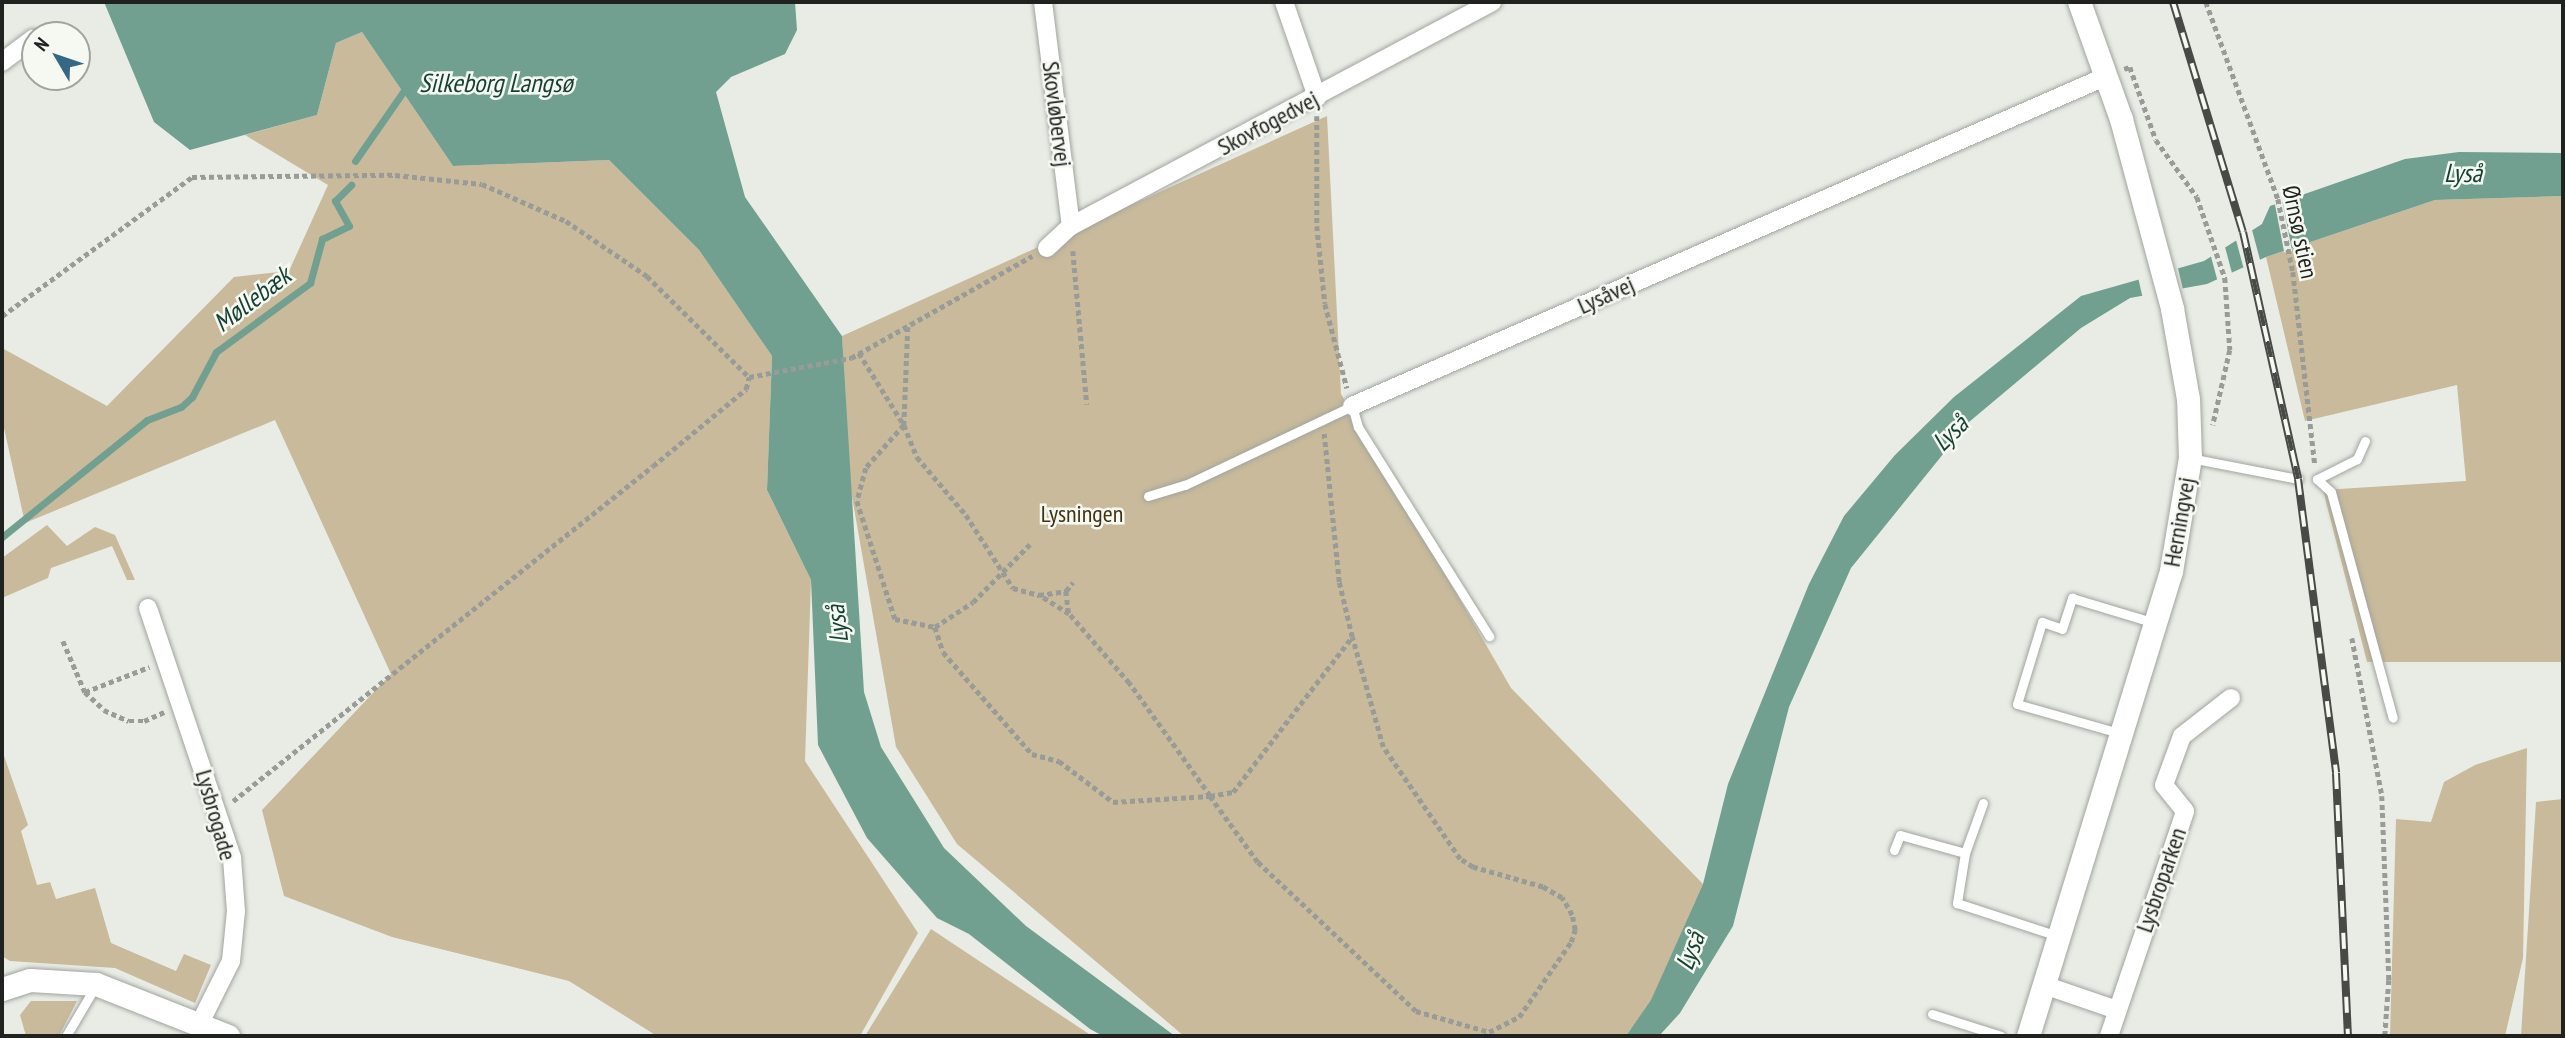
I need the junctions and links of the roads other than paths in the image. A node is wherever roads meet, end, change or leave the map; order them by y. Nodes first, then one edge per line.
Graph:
1 (1043, 2) edge
2 (1284, 2) edge
3 (1492, 2) edge
4 (2078, 2) edge
5 (21, 48) edge
6 (2, 62) edge
7 (2107, 76) junction
8 (1317, 97) junction
9 (1071, 226) junction
10 (1047, 248) road end
11 (1352, 406) junction
12 (2365, 441) dead end
13 (2191, 453) junction
14 (2298, 479) dead end
15 (1148, 496) dead end
16 (148, 608) dead end
17 (2155, 623) junction
18 (1489, 636) dead end
19 (2231, 698) dead end
20 (2393, 718) dead end
21 (2120, 734) junction
22 (1983, 803) dead end
23 (1894, 850) dead end
24 (1965, 853) junction
25 (2060, 937) junction
26 (96, 984) junction
27 (2044, 985) junction
28 (2, 989) edge
29 (2117, 1010) junction
30 (1931, 1014) dead end
31 (200, 1023) junction
32 (66, 1036) edge
33 (228, 1036) edge
34 (2001, 1036) edge
35 (2028, 1036) edge
36 (2109, 1036) edge

1 - 9 street, Skovløbervej
2 - 8 street
3 - 8 street, Skovfogedvej
4 - 7 street, Herningvej
5 - 6 street
7 - 11 street, Lysåvej
7 - 13 street, Herningvej
8 - 9 street, Skovfogedvej
9 - 10 street, Skovfogedvej
11 - 15 lane
11 - 18 lane
12 - 20 lane
13 - 14 lane
13 - 17 street, Herningvej
16 - 31 street, Lysbrogade
17 - 21 street, Herningvej
17 - 21 lane
19 - 29 street, Lysbroparken
21 - 25 street, Herningvej
22 - 24 lane
23 - 24 lane
24 - 25 lane
25 - 27 street, Herningvej
26 - 28 street
26 - 31 street
26 - 32 lane
27 - 29 street
27 - 35 street, Herningvej
29 - 36 street, Lysbroparken
30 - 34 lane
31 - 33 street

